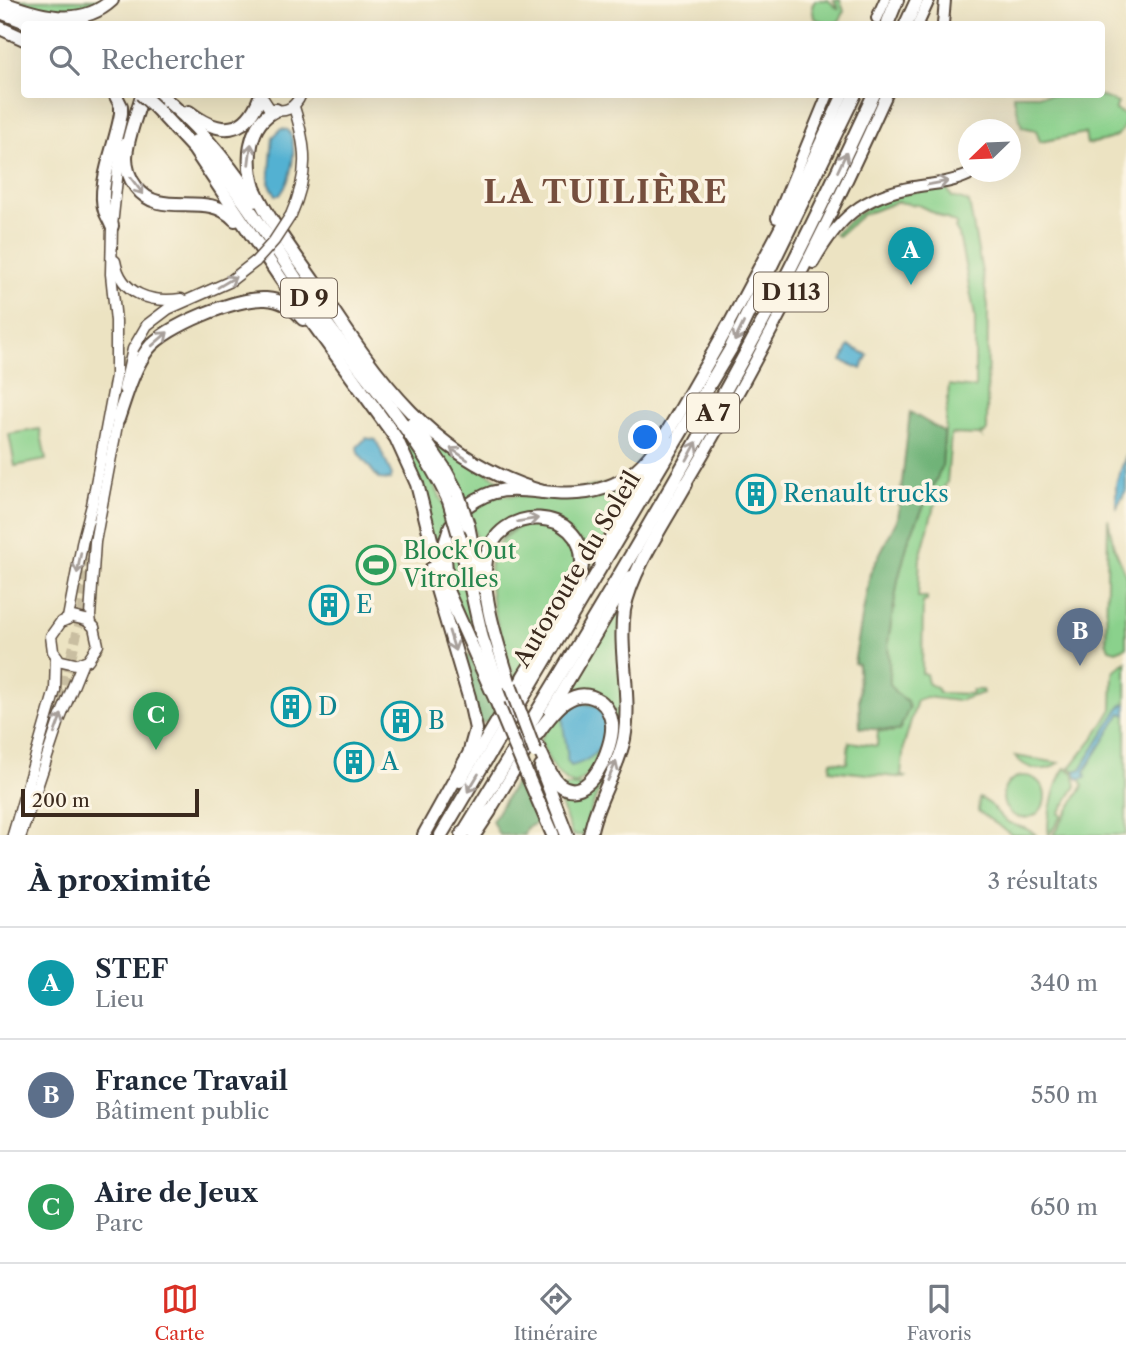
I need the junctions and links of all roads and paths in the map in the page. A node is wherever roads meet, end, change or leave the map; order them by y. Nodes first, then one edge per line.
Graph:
1 (112, 0) edge
2 (885, 0) edge
3 (897, 0) edge
4 (917, 0) edge
5 (929, 0) edge
6 (945, 0) edge
7 (0, 2) edge
8 (0, 12) edge
9 (883, 20) joint
10 (0, 21) edge
11 (23, 21) edge
12 (907, 21) edge
13 (919, 21) edge
14 (943, 21) edge
15 (0, 27) edge
16 (21, 31) edge
17 (21, 38) edge
18 (117, 98) edge
19 (141, 98) edge
20 (141, 98) edge
21 (259, 98) edge
22 (261, 98) edge
23 (300, 98) edge
24 (826, 98) edge
25 (841, 98) edge
26 (853, 98) edge
27 (872, 98) edge
28 (885, 98) edge
29 (160, 100) edge
30 (294, 107) junction
31 (276, 110) junction
32 (958, 179) edge
33 (112, 226) junction
34 (112, 243) junction
35 (281, 279) junction
36 (194, 297) junction
37 (740, 303) junction
38 (728, 327) junction
39 (351, 340) junction
40 (758, 356) junction
41 (374, 406) junction
42 (118, 419) junction
43 (406, 456) junction
44 (104, 467) junction
45 (686, 484) junction
46 (543, 492) junction
47 (453, 497) junction
48 (467, 506) dead end
49 (451, 525) dead end
50 (71, 617) junction
51 (88, 622) junction
52 (59, 659) junction
53 (79, 663) junction
54 (479, 663) junction
55 (523, 677) junction
56 (505, 694) junction
57 (533, 753) junction
58 (41, 757) tunnel mouth
59 (490, 811) joint
60 (17, 833) edge
61 (426, 835) edge
62 (441, 835) edge
63 (462, 835) edge
64 (477, 835) edge
65 (547, 835) edge
66 (556, 835) edge
67 (567, 835) edge
68 (590, 835) edge

1 - 7 highway
2 - 9 main road
3 - 9 highway
4 - 12 highway
5 - 13 main road
6 - 14 main road
8 - 11 highway
10 - 16 highway
15 - 17 highway
18 - 33 highway
19 - 33 main road
20 -> 35 highway
21 - 29 highway
22 - 31 main road
23 - 30 main road
24 - 37 main road
25 - 37 main road, D 113
26 -> 62 highway, Autoroute du Soleil / A 7
63 -> 27 highway, Autoroute du Soleil / A 7
28 - 40 main road, D 113
29 - 35 highway, D 9
29 - 39 highway, D 9
29 - 47 highway, D 9
30 - 31 main road
36 -> 30 main road, bridge
39 -> 31 highway
40 -> 32 main road
33 - 34 main road
34 - 36 main road
34 - 44 main road
35 - 41 highway, D 9
36 - 42 main road
37 - 38 main road, D 113
38 - 46 highway, D 9
38 - 55 main road, D 113
46 -> 39 highway, D 9
39 - 47 highway, D 9
40 - 45 main road, D 113
42 -> 41 highway
41 - 43 highway, D 9
42 - 44 main road
43 - 54 highway, D 9
43 -> 61 highway
44 - 44 main road
44 -> 50 main road
44 - 51 main road
45 - 57 main road, D 113
68 -> 45 highway
46 - 48 highway, D 9
47 - 56 highway, D 9, bridge
47 - 56 highway, D 9, bridge
49 - 54 highway, D 9
50 - 51 main road, bridge
50 - 52 main road
51 - 53 main road
52 - 53 main road, bridge
52 - 60 main road
60 -> 53 main road
54 - 56 highway, D 9
56 -> 55 highway
55 - 61 main road, D 113
56 - 57 highway, D 9, bridge
56 - 57 highway, D 9, bridge
57 - 57 highway, D 9
57 - 59 main road, D 113
57 - 65 highway
57 - 66 highway, D 9
57 - 67 highway, D 9
58 - 60 main road
59 - 64 highway

